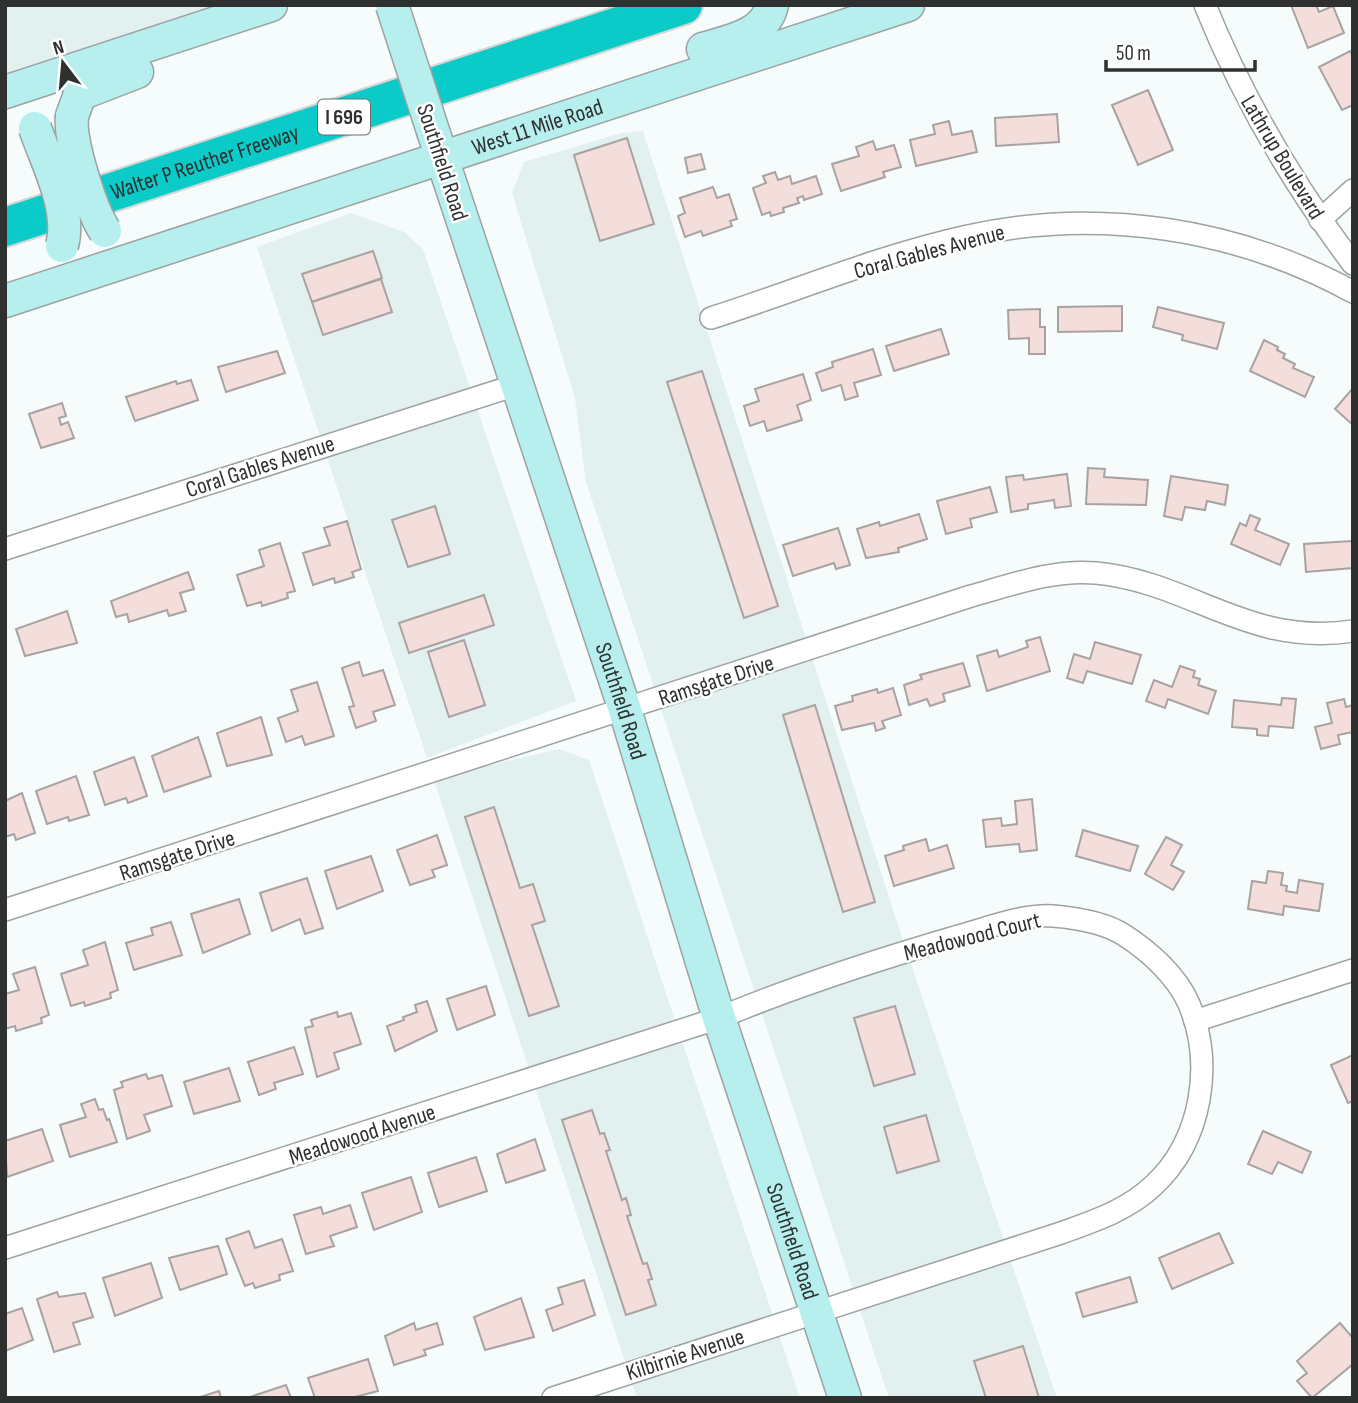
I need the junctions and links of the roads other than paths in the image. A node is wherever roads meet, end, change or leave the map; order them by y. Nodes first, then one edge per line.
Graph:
1 (271, 5) edge
2 (292, 5) edge
3 (392, 5) edge
4 (683, 5) edge
5 (818, 5) edge
6 (908, 5) edge
7 (1205, 5) edge
8 (771, 9) edge
9 (853, 23) junction
10 (5, 92) edge
11 (5, 102) edge
12 (527, 129) junction
13 (438, 146) junction
14 (1353, 190) edge
15 (1320, 220) junction
16 (5, 227) edge
17 (152, 253) junction
18 (1353, 264) edge
19 (5, 279) edge
20 (1353, 292) edge
21 (5, 301) edge
22 (711, 318) dead end
23 (516, 385) junction
24 (5, 549) edge
25 (1353, 631) edge
26 (625, 710) junction
27 (5, 910) edge
28 (1353, 970) edge
29 (719, 1018) junction
30 (1195, 1021) junction
31 (5, 1248) edge
32 (817, 1311) junction
33 (553, 1398) edge
34 (845, 1398) edge

1 - 10 main road
2 - 17 main road, bridge
3 - 13 main road, Southfield Road, bridge
4 - 16 highway, Walter P Reuther Freeway / I 696
5 - 9 main road
6 - 9 main road, West 11 Mile Road
7 - 15 street, Lathrup Boulevard
8 - 12 main road
9 - 12 main road, West 11 Mile Road
11 - 19 main road, bridge
12 - 13 main road, West 11 Mile Road
13 - 17 main road, West 11 Mile Road
13 - 23 main road, Southfield Road
14 - 15 street
15 - 18 street, Lathrup Boulevard
17 - 21 main road, West 11 Mile Road
20 - 22 street, Coral Gables Avenue
23 - 24 street, Coral Gables Avenue
23 - 26 main road, Southfield Road
25 - 26 street, Ramsgate Drive
26 - 27 street, Ramsgate Drive
26 - 29 main road, Southfield Road
28 - 30 street
29 - 30 street, Meadowood Court
29 - 31 street, Meadowood Avenue
29 - 32 main road, Southfield Road
30 - 32 street, Meadowood Court
32 - 33 street, Kilbirnie Avenue
32 - 34 main road, Southfield Road

